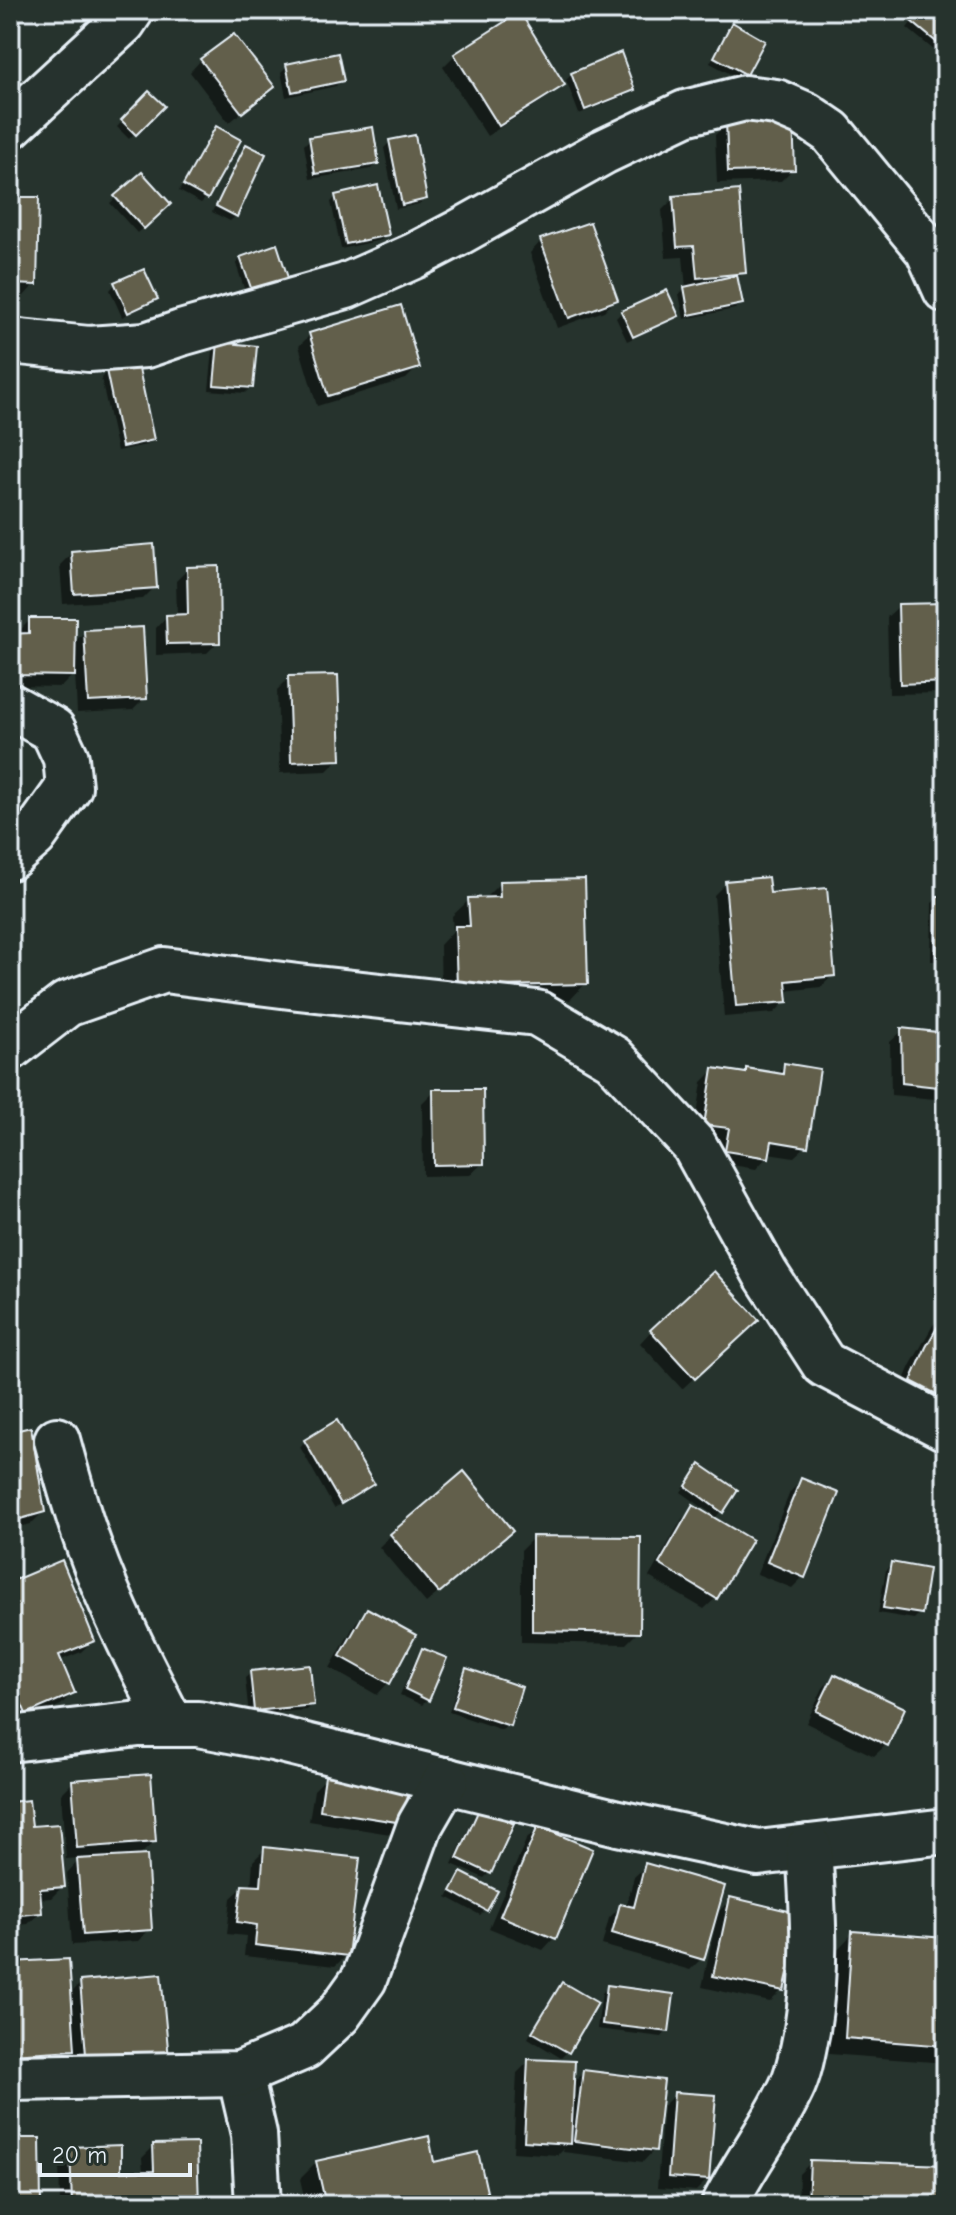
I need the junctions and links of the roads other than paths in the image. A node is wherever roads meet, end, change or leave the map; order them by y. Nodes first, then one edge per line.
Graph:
1 (131, 10) edge
2 (10, 126) edge
3 (946, 290) edge
4 (10, 341) edge
5 (10, 706) edge
6 (10, 857) edge
7 (10, 1048) edge
8 (946, 1428) edge
9 (57, 1440) dead end
10 (171, 1724) junction
11 (10, 1739) edge
12 (446, 1780) junction
13 (946, 1831) edge
14 (809, 1847) junction
15 (240, 2074) junction
16 (10, 2078) edge
17 (258, 2205) edge
18 (724, 2205) edge

1 - 2 street
3 - 4 street
5 - 6 street
7 - 8 street
9 - 10 street
10 - 11 street
10 - 12 street
12 - 14 street
12 - 15 street
13 - 14 street
14 - 18 street
15 - 16 street
15 - 17 street

